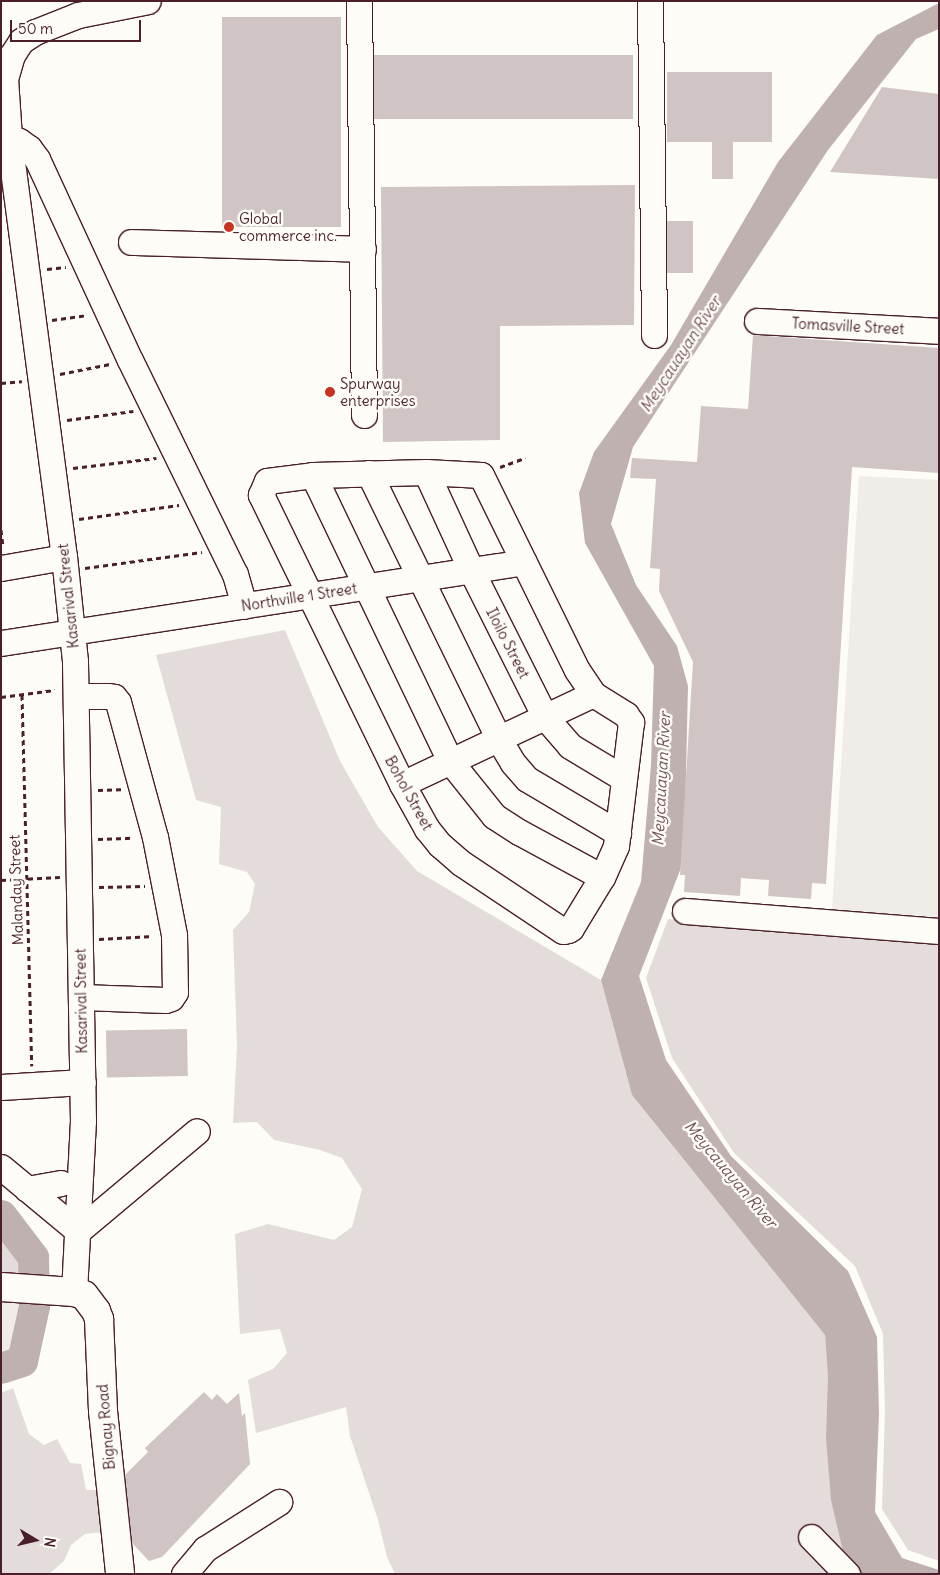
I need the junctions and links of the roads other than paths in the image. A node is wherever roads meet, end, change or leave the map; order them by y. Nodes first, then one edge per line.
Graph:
1 (148, 1) edge
2 (359, 1) edge
3 (650, 1) edge
4 (78, 8) edge
5 (5, 139) edge
6 (131, 242) dead end
7 (362, 249) junction
8 (757, 321) dead end
9 (939, 331) edge
10 (654, 335) dead end
11 (364, 415) dead end
12 (426, 472) junction
13 (369, 473) junction
14 (313, 475) junction
15 (524, 562) junction
16 (65, 564) junction
17 (1, 568) edge
18 (471, 570) junction
19 (422, 578) junction
20 (365, 587) junction
21 (310, 596) junction
22 (244, 606) junction
23 (73, 633) junction
24 (1, 643) edge
25 (76, 691) junction
26 (593, 694) junction
27 (545, 716) junction
28 (498, 738) junction
29 (450, 761) junction
30 (623, 778) junction
31 (402, 784) junction
32 (618, 833) junction
33 (602, 877) junction
34 (685, 911) dead end
35 (939, 931) edge
36 (81, 996) junction
37 (83, 1082) junction
38 (1, 1086) edge
39 (197, 1131) dead end
40 (1, 1167) edge
41 (60, 1183) dead end
42 (27, 1189) junction
43 (78, 1231) junction
44 (10, 1288) edge
45 (65, 1291) junction
46 (279, 1502) dead end
47 (811, 1537) dead end
48 (120, 1574) edge
49 (184, 1574) edge
50 (848, 1574) edge

1 - 4 street, Kasarival Street
2 - 7 street
3 - 10 street
4 - 5 street, Kasarival Street
5 - 16 street, Kasarival Street
5 - 22 street
6 - 7 street
7 - 11 street
8 - 9 street, Tomasville Street
12 - 13 street
12 - 15 street
12 - 18 street, Iloilo Street
13 - 14 street
13 - 19 street
14 - 20 street
14 - 21 street, Bohol Street
15 - 18 street, Northville 1 Street
15 - 26 street
16 - 17 street
16 - 23 street, Kasarival Street
18 - 19 street, Northville 1 Street
18 - 27 street, Iloilo Street
19 - 20 street, Northville 1 Street
19 - 28 street
20 - 21 street, Northville 1 Street
20 - 29 street
21 - 22 street, Northville 1 Street
21 - 31 street, Bohol Street
22 - 23 street, Northville 1 Street
23 - 24 street, Northville 1 Street
23 - 25 street, Kasarival Street
25 - 36 street, Kasarival Street
25 - 36 street
26 - 27 street
26 - 30 street
27 - 28 street
27 - 30 street, Iloilo Street
28 - 29 street
28 - 32 street
29 - 31 street
29 - 33 street
30 - 32 street
31 - 33 street, Bohol Street
32 - 33 street
34 - 35 street
36 - 37 street, Kasarival Street
37 - 38 street
37 - 43 street, Kasarival Street
39 - 43 street
40 - 42 street
41 - 42 street
42 - 43 street
43 - 45 street, Kasarival Street
44 - 45 main road
45 - 48 main road, Bignay Road
46 - 49 street
47 - 50 street

